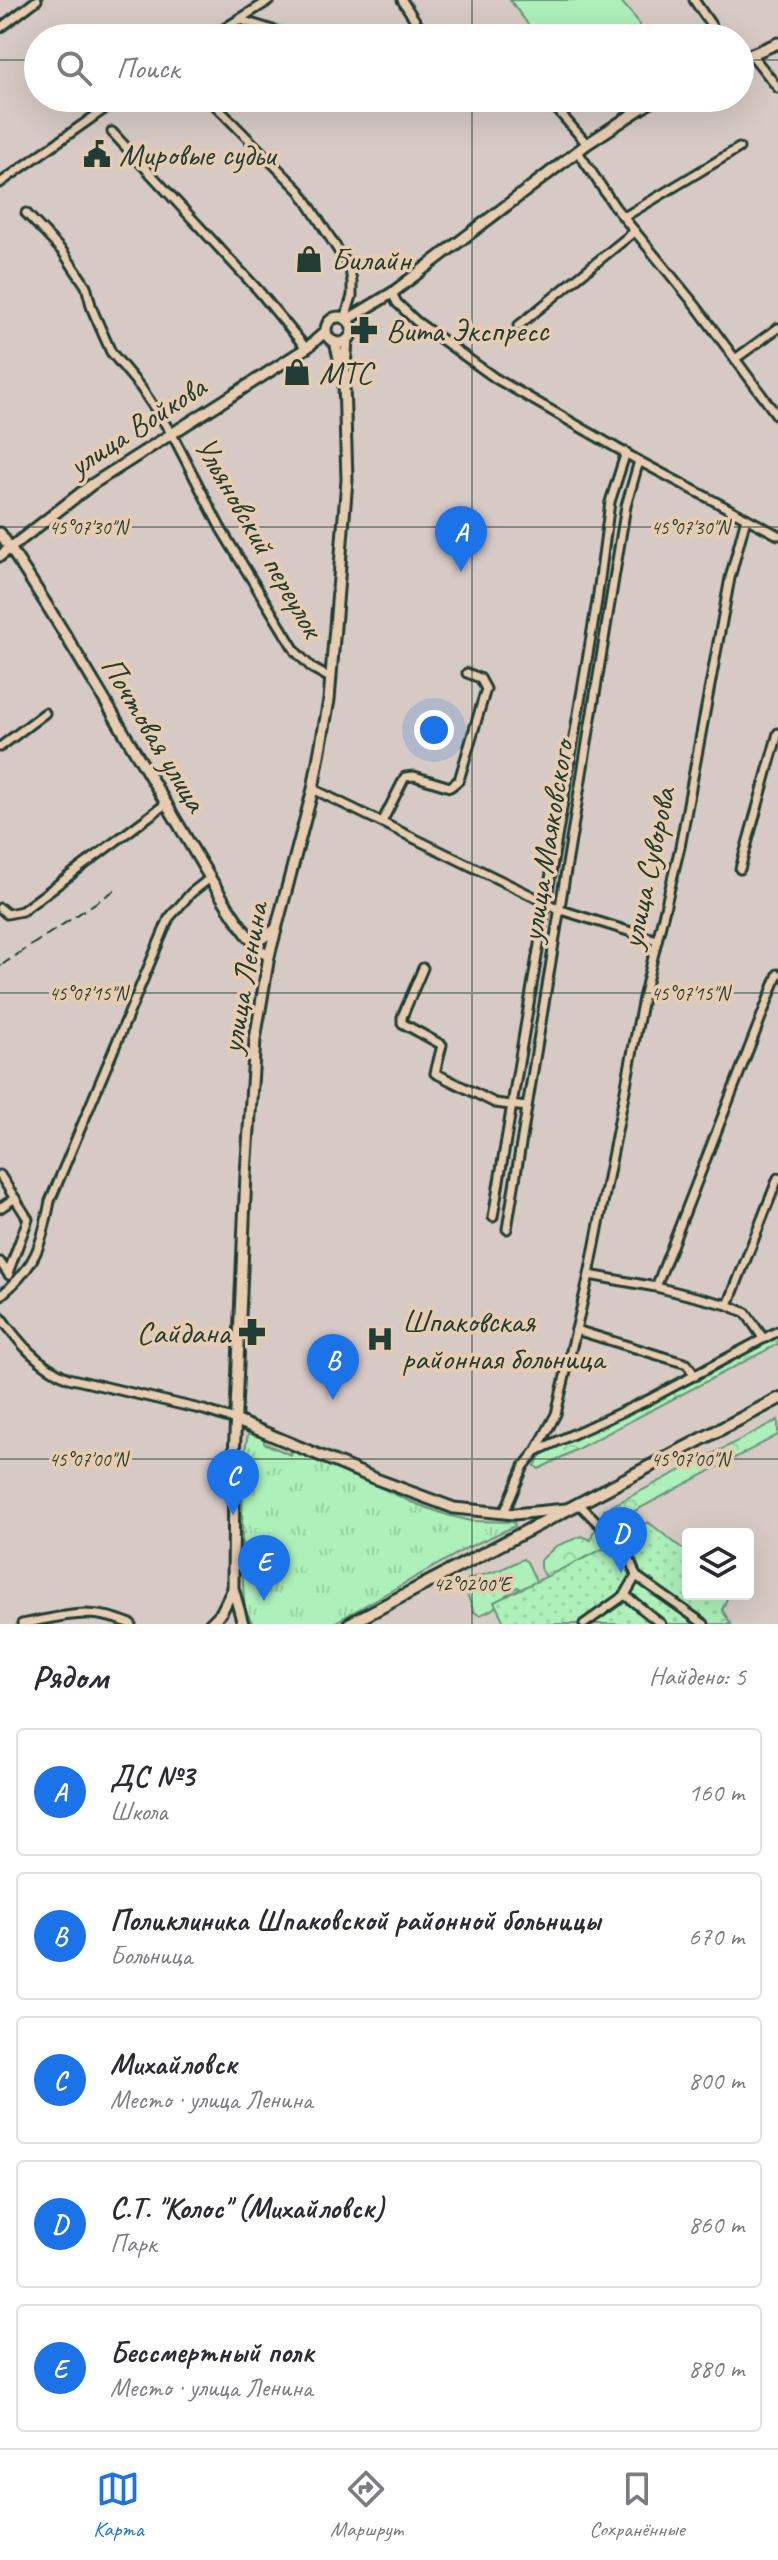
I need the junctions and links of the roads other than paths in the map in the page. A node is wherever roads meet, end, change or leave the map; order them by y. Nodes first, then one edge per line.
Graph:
1 (37, 0) edge
2 (270, 0) edge
3 (402, 0) edge
4 (694, 0) edge
5 (238, 19) junction
6 (230, 24) edge
7 (254, 24) edge
8 (417, 24) edge
9 (710, 24) edge
10 (0, 28) edge
11 (778, 43) edge
12 (754, 53) edge
13 (754, 58) edge
14 (778, 88) edge
15 (100, 112) edge
16 (222, 112) edge
17 (559, 112) edge
18 (636, 112) edge
19 (112, 132) dead end
20 (587, 144) junction
21 (739, 148) dead end
22 (578, 152) junction
23 (0, 183) edge
24 (26, 213) dead end
25 (624, 217) junction
26 (635, 231) junction
27 (392, 293) junction
28 (348, 322) junction
29 (518, 326) dead end
30 (778, 328) edge
31 (326, 331) junction
32 (347, 340) junction
33 (333, 342) junction
34 (307, 348) junction
35 (735, 359) junction
36 (344, 382) junction
37 (778, 417) edge
38 (172, 434) junction
39 (626, 452) junction
40 (639, 461) junction
41 (746, 518) junction
42 (0, 533) edge
43 (778, 535) edge
44 (9, 547) junction
45 (0, 556) edge
46 (467, 673) dead end
47 (330, 678) junction
48 (45, 713) dead end
49 (778, 733) edge
50 (0, 747) edge
51 (313, 789) junction
52 (167, 803) junction
53 (382, 822) junction
54 (740, 869) dead end
55 (210, 878) junction
56 (545, 902) junction
57 (0, 908) edge
58 (561, 910) junction
59 (276, 929) junction
60 (248, 936) junction
61 (657, 940) junction
62 (269, 956) junction
63 (423, 968) dead end
64 (778, 974) edge
65 (510, 1105) junction
66 (526, 1107) junction
67 (0, 1175) edge
68 (778, 1178) edge
69 (15, 1198) junction
70 (0, 1208) edge
71 (493, 1217) dead end
72 (507, 1229) dead end
73 (0, 1262) edge
74 (8, 1273) junction
75 (589, 1275) junction
76 (15, 1283) junction
77 (656, 1287) junction
78 (0, 1296) edge
79 (728, 1305) junction
80 (0, 1316) edge
81 (576, 1330) junction
82 (778, 1331) edge
83 (763, 1338) junction
84 (695, 1376) junction
85 (778, 1399) edge
86 (235, 1420) junction
87 (536, 1451) junction
88 (578, 1503) junction
89 (566, 1509) junction
90 (509, 1513) junction
91 (530, 1529) junction
92 (636, 1576) junction
93 (233, 1588) junction
94 (625, 1595) junction
95 (22, 1624) edge
96 (131, 1624) edge
97 (210, 1624) edge
98 (243, 1624) edge
99 (349, 1624) edge
100 (584, 1624) edge
101 (661, 1624) edge
102 (704, 1624) edge

1 - 10 street
2 - 5 street
3 - 8 street
4 - 9 street
5 - 6 street
5 - 7 street
11 - 12 main road
13 - 14 street
15 - 23 street
16 - 28 street
17 - 20 street
18 - 20 main road
19 - 34 street
20 - 22 main road
21 - 25 street
22 - 25 street
22 - 27 main road
24 - 38 street, Ульяновский переулок
25 - 26 street
26 - 29 street
26 - 35 street
27 - 28 main road
27 - 39 street
28 - 31 main road
28 - 32 main road
30 - 35 street
31 - 33 main road
31 - 34 main road, улица Войкова
32 - 33 main road
32 - 36 main road, улица Ленина
33 - 34 main road, улица Войкова
33 - 36 main road, улица Ленина
34 - 38 main road, улица Войкова
35 - 37 street
36 - 47 main road, улица Ленина
38 - 44 main road, улица Войкова
38 - 47 street, Ульяновский переулок
39 - 40 street
39 - 56 street, улица Маяковского
40 - 41 street
40 - 58 street, улица Маяковского
41 - 43 street
41 - 61 street, улица Суворова
42 - 44 main road, Почтовая улица
44 - 45 main road, улица Войкова
44 - 52 main road, Почтовая улица
46 - 53 street
47 - 51 main road, улица Ленина
48 - 50 street
49 - 54 street
51 - 53 street
51 - 59 main road, улица Ленина
52 - 55 main road, Почтовая улица
52 - 57 street
53 - 56 street
55 - 60 main road, Почтовая улица
55 - 76 street
56 - 58 street
56 - 65 street, улица Маяковского
58 - 61 street
58 - 66 street, улица Маяковского
59 - 60 main road
59 - 62 main road, улица Ленина
60 - 62 main road, Почтовая улица
61 - 75 street, улица Суворова
62 - 86 main road, улица Ленина
63 - 65 street
64 - 77 street
65 - 66 street
65 - 71 street, улица Маяковского
66 - 72 street, улица Маяковского
67 - 69 street
68 - 79 street
69 - 70 street
69 - 74 street
73 - 74 street
74 - 76 street
75 - 77 street
75 - 81 street, улица Суворова
76 - 78 street
77 - 79 street
79 - 83 street
80 - 86 street
81 - 84 street
81 - 87 street, улица Суворова
82 - 83 street
83 - 84 street
84 - 87 street
85 - 88 main road
86 - 90 main road
86 - 93 main road, улица Ленина
87 - 90 street, улица Суворова
88 - 89 main road
88 - 92 street
89 - 90 main road
89 - 91 main road
90 - 91 main road
91 - 99 main road
92 - 94 street
92 - 102 street
93 - 97 main road
93 - 98 main road
94 - 100 street
94 - 101 street
95 - 96 street

